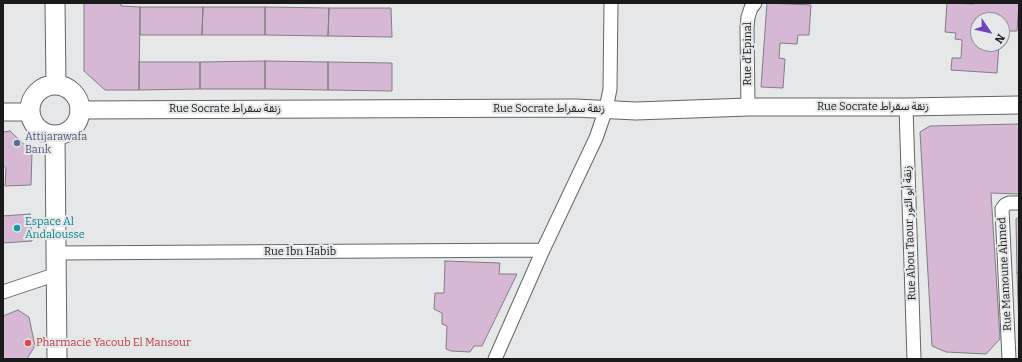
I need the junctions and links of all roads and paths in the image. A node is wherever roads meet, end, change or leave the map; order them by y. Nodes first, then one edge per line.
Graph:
1 (55, 3) edge
2 (611, 3) edge
3 (754, 3) edge
4 (56, 85) junction
5 (1019, 105) edge
6 (748, 107) junction
7 (906, 107) junction
8 (606, 109) junction
9 (80, 110) junction
10 (3, 112) edge
11 (30, 112) junction
12 (55, 135) junction
13 (1019, 203) edge
14 (543, 250) junction
15 (57, 253) junction
16 (57, 274) junction
17 (3, 292) edge
18 (57, 359) edge
19 (495, 359) edge
20 (914, 359) edge
21 (1009, 359) edge

1 - 4 main road
2 - 8 street
3 - 6 street, Rue d'Epinal
4 - 9 main road
4 - 11 main road
5 - 7 street, Rue Socrate زنقة سقراط
6 - 7 street, Rue Socrate زنقة سقراط
6 - 8 street, Rue Socrate زنقة سقراط
7 - 20 street, Rue Abou Taour زنقة أبو الثور
8 - 9 street, Rue Socrate زنقة سقراط
8 - 14 street
9 - 12 main road
10 - 11 street
11 - 12 main road
12 - 15 main road
13 - 21 street, Rue Mamoune Ahmed
14 - 15 street, Rue Ibn Habib
14 - 19 street
15 - 16 main road
16 - 17 street
16 - 18 main road

